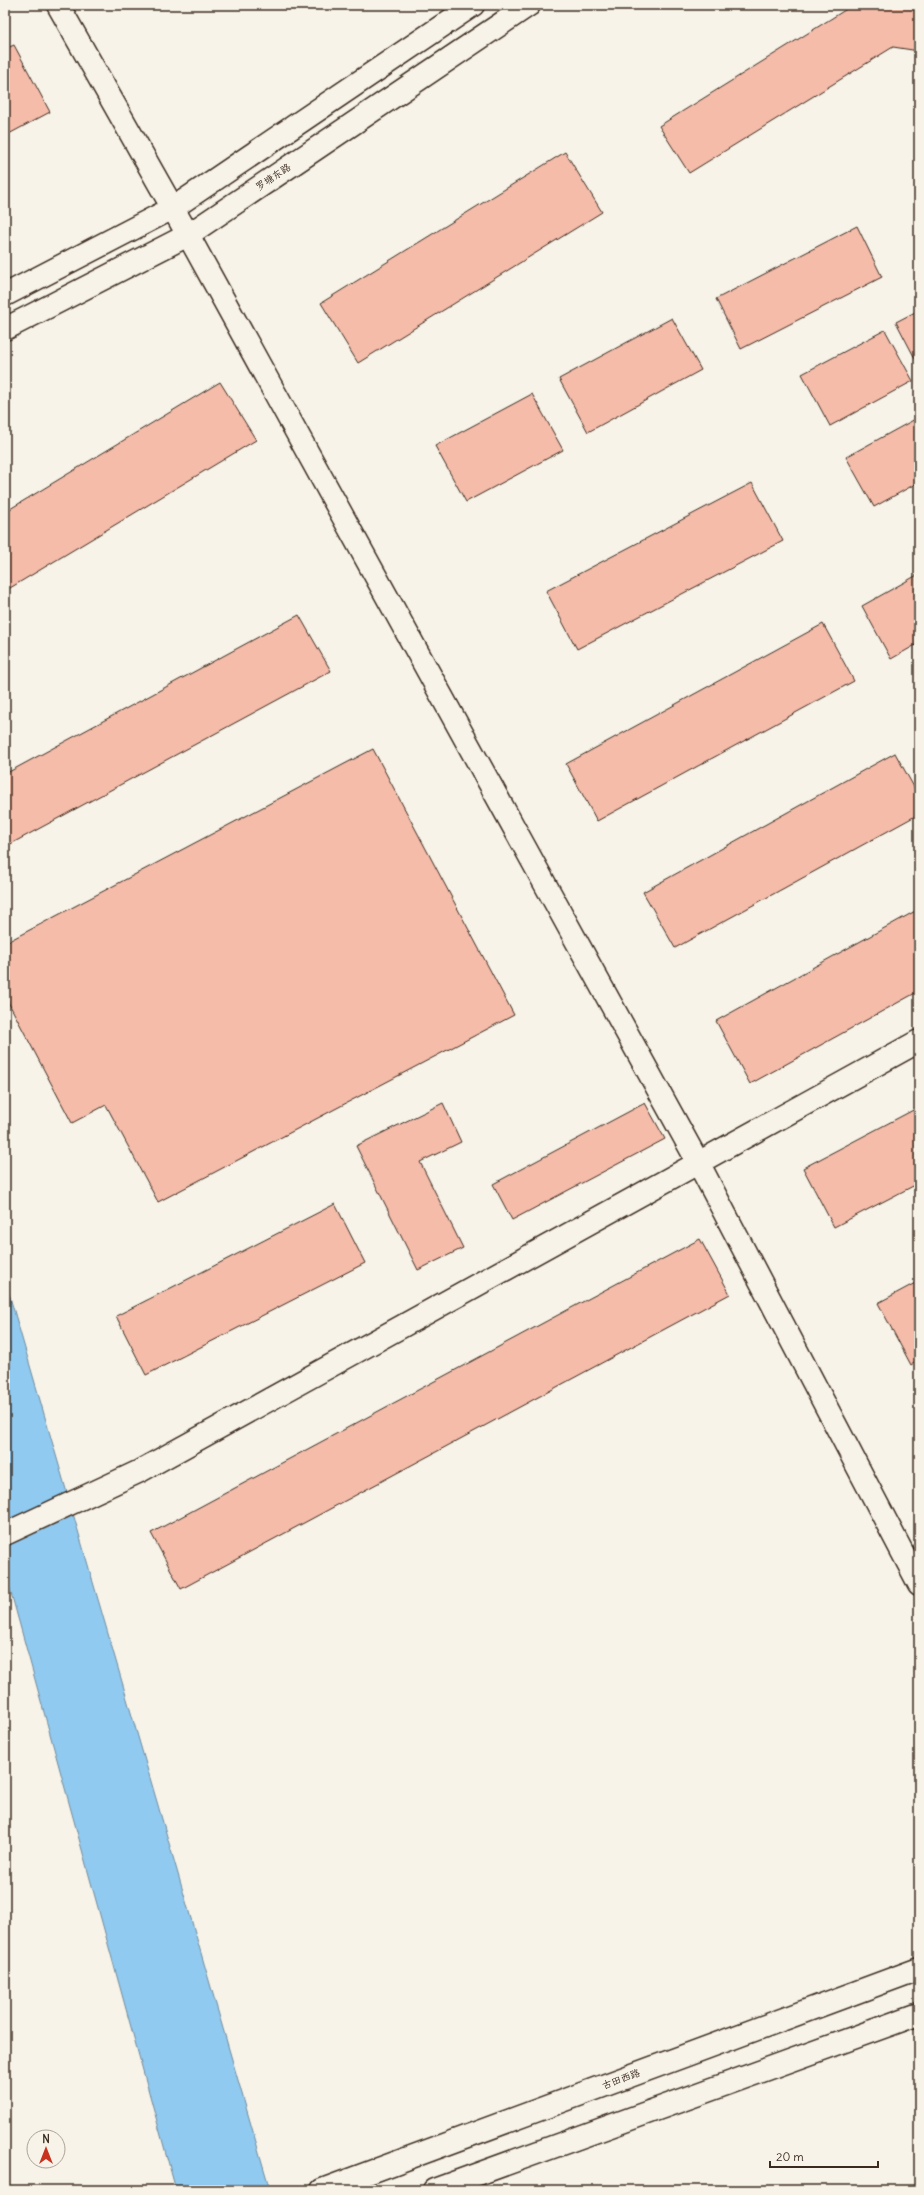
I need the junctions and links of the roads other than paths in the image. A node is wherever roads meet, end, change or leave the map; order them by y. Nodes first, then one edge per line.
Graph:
1 (58, 5) edge
2 (473, 5) edge
3 (529, 5) edge
4 (173, 208) junction
5 (188, 235) junction
6 (5, 295) edge
7 (5, 329) edge
8 (919, 1041) edge
9 (699, 1164) junction
10 (5, 1534) edge
11 (919, 1584) edge
12 (919, 1968) edge
13 (919, 2014) edge
14 (322, 2190) edge
15 (434, 2190) edge

1 - 4 street
2 - 4 street
3 - 5 street, 罗塘东路
4 - 5 street
4 - 6 street
5 - 7 street, 罗塘东路
5 - 9 street
8 - 9 street
9 - 10 street
9 - 11 street
12 - 14 street, 古田西路
13 - 15 street

